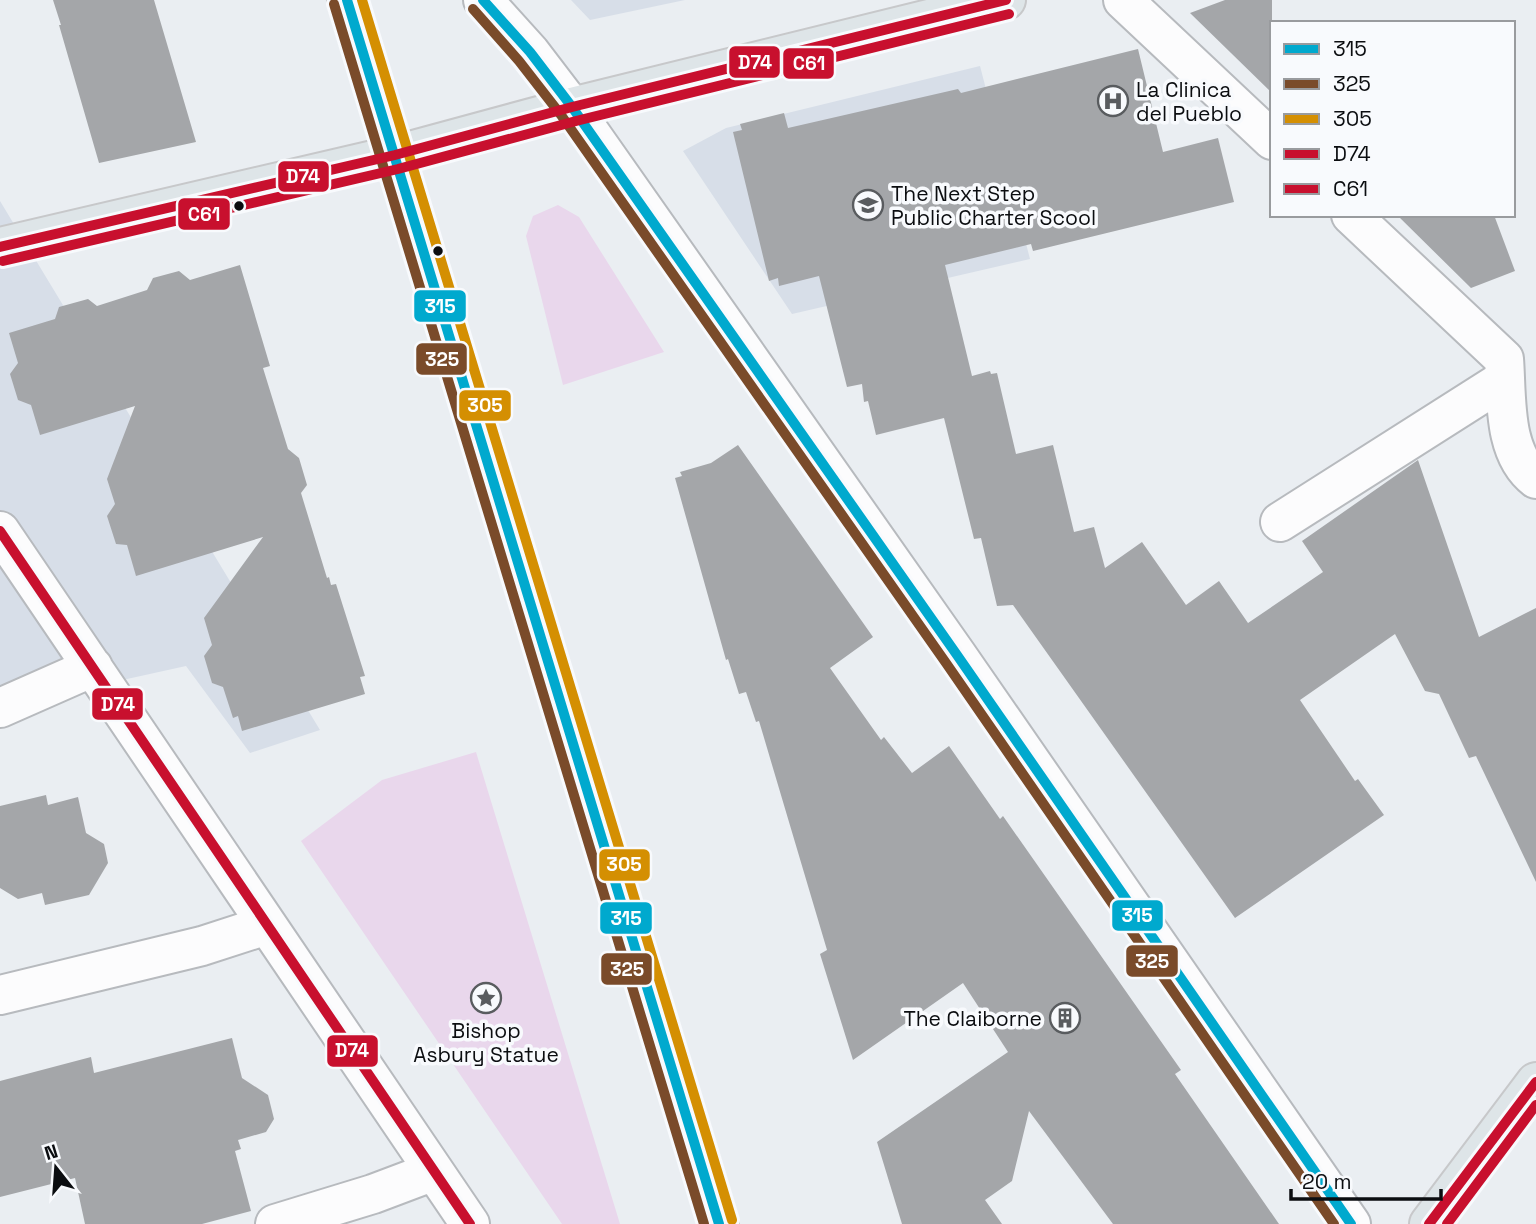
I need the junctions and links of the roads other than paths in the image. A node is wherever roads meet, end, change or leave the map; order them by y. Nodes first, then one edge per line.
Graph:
1 (347, 0) edge
2 (483, 0) edge
3 (1006, 0) edge
4 (1123, 0) edge
5 (572, 107) junction
6 (1270, 139) edge
7 (395, 155) junction
8 (1353, 217) edge
9 (0, 247) edge
10 (1505, 379) junction
11 (1536, 479) edge
12 (1280, 522) dead end
13 (0, 531) edge
14 (93, 667) junction
15 (0, 708) edge
16 (267, 925) junction
17 (0, 995) edge
18 (1536, 1082) edge
19 (434, 1171) junction
20 (275, 1224) edge
21 (470, 1224) edge
22 (719, 1224) edge
23 (1351, 1224) edge
24 (1429, 1224) edge

1 - 7 main road
2 - 5 street
3 - 5 main road
4 - 6 street
5 - 7 main road
5 - 23 street
7 - 9 main road
7 - 22 main road
8 - 10 street
10 - 11 street
10 - 12 street
13 - 14 street
14 - 15 street
14 - 16 street
16 - 17 street
16 - 19 street
18 - 24 main road
19 - 20 street
19 - 21 street

